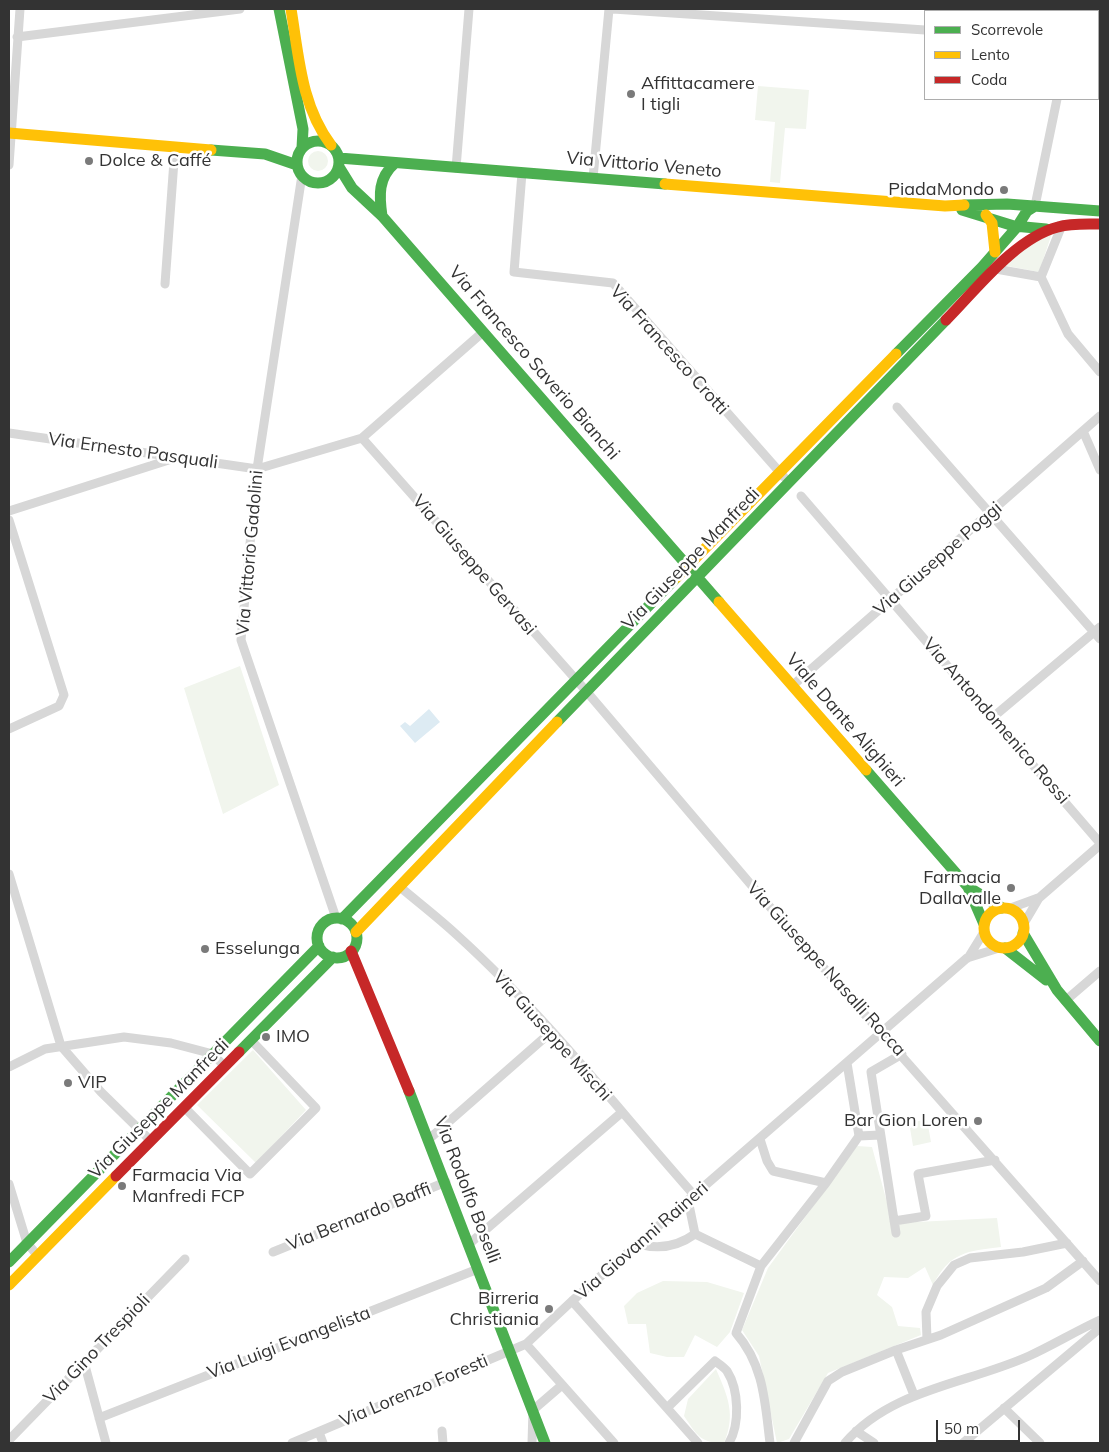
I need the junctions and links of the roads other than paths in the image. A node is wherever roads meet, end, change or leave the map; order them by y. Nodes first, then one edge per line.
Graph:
1 (20, 9) edge
2 (240, 9) edge
3 (279, 9) edge
4 (291, 9) edge
5 (469, 9) edge
6 (609, 9) edge
7 (613, 9) edge
8 (924, 30) edge
9 (17, 37) junction
10 (1057, 100) edge
11 (10, 133) edge
12 (331, 145) junction
13 (175, 147) junction
14 (302, 148) junction
15 (265, 154) junction
16 (339, 162) junction
17 (395, 163) junction
18 (9, 165) edge
19 (456, 168) junction
20 (299, 170) junction
21 (522, 173) junction
22 (593, 178) junction
23 (325, 182) junction
24 (352, 188) junction
25 (945, 206) junction
26 (1035, 206) junction
27 (1100, 211) edge
28 (986, 215) junction
29 (382, 216) junction
30 (1020, 222) junction
31 (1100, 224) edge
32 (1062, 225) junction
33 (1048, 229) junction
34 (995, 252) junction
35 (996, 269) junction
36 (1041, 277) junction
37 (165, 284) dead end
38 (483, 332) junction
39 (1100, 372) edge
40 (897, 407) dead end
41 (1100, 416) edge
42 (1083, 431) junction
43 (9, 433) edge
44 (362, 438) junction
45 (178, 458) junction
46 (257, 469) junction
47 (1100, 470) edge
48 (780, 472) junction
49 (789, 483) junction
50 (801, 496) dead end
51 (9, 511) edge
52 (990, 514) junction
53 (9, 520) edge
54 (688, 565) junction
55 (697, 575) junction
56 (891, 599) junction
57 (1098, 632) edge
58 (576, 681) junction
59 (792, 686) junction
60 (587, 692) junction
61 (992, 718) junction
62 (9, 728) edge
63 (1100, 844) edge
64 (9, 874) edge
65 (400, 887) junction
66 (968, 887) junction
67 (1038, 898) junction
68 (1005, 909) junction
69 (339, 918) junction
70 (984, 928) junction
71 (1023, 929) junction
72 (356, 932) junction
73 (318, 946) junction
74 (1002, 948) junction
75 (352, 951) junction
76 (333, 957) junction
77 (967, 958) junction
78 (1100, 971) edge
79 (1057, 990) junction
80 (1066, 1001) junction
81 (551, 1032) junction
82 (881, 1033) junction
83 (251, 1040) junction
84 (1100, 1041) edge
85 (61, 1046) junction
86 (213, 1054) junction
87 (902, 1054) junction
88 (847, 1063) junction
89 (9, 1067) edge
90 (225, 1067) junction
91 (184, 1106) junction
92 (621, 1113) junction
93 (139, 1129) junction
94 (880, 1135) junction
95 (859, 1136) junction
96 (429, 1139) junction
97 (760, 1139) junction
98 (151, 1141) junction
99 (995, 1160) junction
100 (446, 1182) junction
101 (826, 1183) junction
102 (9, 1184) edge
103 (691, 1198) junction
104 (894, 1221) junction
105 (896, 1233) dead end
106 (695, 1234) junction
107 (27, 1243) junction
108 (1067, 1243) junction
109 (469, 1244) junction
110 (638, 1244) junction
111 (273, 1252) dead end
112 (38, 1256) junction
113 (185, 1259) dead end
114 (1083, 1261) junction
115 (9, 1262) edge
116 (761, 1266) junction
117 (478, 1269) junction
118 (1100, 1281) edge
119 (9, 1286) edge
120 (572, 1301) junction
121 (1100, 1320) edge
122 (1100, 1328) edge
123 (927, 1340) junction
124 (526, 1344) junction
125 (508, 1350) junction
126 (896, 1350) junction
127 (84, 1362) junction
128 (562, 1386) junction
129 (914, 1395) junction
130 (667, 1408) junction
131 (1004, 1408) junction
132 (534, 1410) junction
133 (99, 1418) junction
134 (442, 1431) dead end
135 (856, 1431) junction
136 (320, 1432) junction
137 (9, 1440) edge
138 (106, 1443) edge
139 (292, 1443) edge
140 (323, 1443) edge
141 (443, 1443) edge
142 (532, 1443) edge
143 (545, 1443) edge
144 (614, 1443) edge
145 (698, 1443) edge
146 (729, 1443) edge
147 (770, 1443) edge
148 (794, 1443) edge
149 (845, 1443) edge
150 (874, 1443) edge
151 (963, 1443) edge
152 (1040, 1443) edge

1 - 9 street
2 - 9 street
3 - 14 main road
4 - 12 main road
5 - 19 street
6 - 22 street
7 - 8 street
9 - 11 street
10 - 26 street
11 - 13 main road
11 - 18 street
12 - 14 main road
12 - 16 main road
13 - 15 main road
13 - 37 street
14 - 15 main road
14 - 20 main road
15 - 20 main road
16 - 17 main road, Via Vittorio Veneto
16 - 23 main road
16 - 24 main road, Via Francesco Saverio Bianchi
17 - 19 main road, Via Vittorio Veneto
17 - 29 main road
19 - 21 main road, Via Vittorio Veneto
20 - 23 main road
20 - 46 street, Via Vittorio Gadolini
21 - 22 main road, Via Vittorio Veneto
21 - 48 street, Via Francesco Crotti
22 - 25 main road, Via Vittorio Veneto
23 - 24 main road
24 - 29 main road, Via Francesco Saverio Bianchi
25 - 26 main road, Via Vittorio Veneto
25 - 28 main road, Via Vittorio Veneto
26 - 27 main road, Via Vittorio Veneto
26 - 30 main road, Via Giuseppe Manfredi
28 - 30 main road, Via Vittorio Veneto
28 - 34 main road
29 - 38 main road, Via Francesco Saverio Bianchi
30 - 33 main road
30 - 34 main road, Via Giuseppe Manfredi
31 - 32 main road, Via Giuseppe Manfredi
32 - 33 main road, Via Giuseppe Manfredi
32 - 36 street
33 - 35 main road, Via Giuseppe Manfredi
34 - 48 main road, Via Giuseppe Manfredi
35 - 36 street
35 - 49 main road, Via Giuseppe Manfredi
36 - 39 street
38 - 44 street
38 - 54 main road, Via Francesco Saverio Bianchi
40 - 52 street
41 - 42 street, Via Giuseppe Poggi
42 - 47 street
42 - 52 street, Via Giuseppe Poggi
43 - 45 street, Via Ernesto Pasquali
44 - 46 street
44 - 58 street, Via Giuseppe Gervasi
45 - 46 street, Via Ernesto Pasquali
45 - 51 street
46 - 69 street, Via Vittorio Gadolini
48 - 49 street
48 - 54 main road, Via Giuseppe Manfredi
49 - 55 main road, Via Giuseppe Manfredi
50 - 56 street, Via Antondomenico Rossi
52 - 56 street, Via Giuseppe Poggi
52 - 57 street
53 - 62 street
54 - 55 main road, Via Francesco Saverio Bianchi
54 - 58 main road, Via Giuseppe Manfredi
55 - 59 main road, Viale Dante Alighieri
55 - 60 main road, Via Giuseppe Manfredi
56 - 59 street, Via Giuseppe Poggi
56 - 61 street, Via Antondomenico Rossi
57 - 61 street
58 - 60 street, Via Giuseppe Gervasi
58 - 69 main road, Via Giuseppe Manfredi
59 - 66 main road, Viale Dante Alighieri
60 - 65 main road, Via Giuseppe Manfredi
60 - 82 street, Via Giuseppe Nasalli Rocca
61 - 63 street, Via Antondomenico Rossi
63 - 67 street
64 - 85 street
65 - 72 main road, Via Giuseppe Manfredi
65 - 81 street, Via Giuseppe Mischi
66 - 68 main road, Viale Dante Alighieri
66 - 70 main road, Viale Dante Alighieri
67 - 68 street
67 - 71 street
68 - 70 main road
68 - 71 main road
69 - 72 main road
69 - 73 main road
70 - 74 main road
70 - 77 street
71 - 74 main road
71 - 79 main road
72 - 75 main road
73 - 76 main road
73 - 86 main road, Via Giuseppe Manfredi
74 - 77 street
74 - 79 main road
75 - 76 main road
75 - 96 main road, Via Rodolfo Boselli
76 - 83 main road, Via Giuseppe Manfredi
77 - 82 street, Via Giovanni Raineri
78 - 80 street
79 - 80 main road
80 - 84 main road
81 - 92 street, Via Giuseppe Mischi
81 - 96 street
82 - 87 street, Via Giuseppe Nasalli Rocca
82 - 88 street, Via Giovanni Raineri
83 - 90 main road, Via Giuseppe Manfredi
83 - 91 street
85 - 86 street
85 - 89 street
85 - 93 street
86 - 90 street
86 - 93 main road, Via Giuseppe Manfredi
87 - 94 street
87 - 99 street, Via Giuseppe Nasalli Rocca
88 - 95 street
88 - 97 street, Via Giovanni Raineri
90 - 91 main road, Via Giuseppe Manfredi
91 - 98 main road, Via Giuseppe Manfredi
92 - 103 street, Via Giuseppe Mischi
92 - 109 street
93 - 98 street
93 - 107 main road, Via Giuseppe Manfredi
94 - 95 street
94 - 104 street
95 - 101 street
96 - 100 main road, Via Rodolfo Boselli
97 - 101 street
97 - 103 street, Via Giovanni Raineri
98 - 112 main road, Via Giuseppe Manfredi
99 - 104 street
99 - 108 street, Via Giuseppe Nasalli Rocca
100 - 109 main road, Via Rodolfo Boselli
100 - 111 street, Via Bernardo Baffi
101 - 116 street
102 - 107 street
103 - 106 street
103 - 110 street, Via Giovanni Raineri
104 - 105 street
106 - 110 street
106 - 116 street
107 - 112 street
107 - 115 main road, Via Giuseppe Manfredi
108 - 114 street, Via Giuseppe Nasalli Rocca
108 - 123 street
109 - 117 main road, Via Rodolfo Boselli
110 - 120 street, Via Giovanni Raineri
112 - 119 main road, Via Giuseppe Manfredi
113 - 127 street, Via Gino Trespioli
114 - 118 street, Via Giuseppe Nasalli Rocca
114 - 123 street
116 - 147 street
117 - 125 main road, Via Rodolfo Boselli
117 - 133 street, Via Luigi Evangelista
120 - 124 street, Via Giovanni Raineri
120 - 130 street
121 - 129 street
122 - 131 street
123 - 126 street
124 - 125 street, Via Lorenzo Foresti
124 - 128 street
125 - 132 main road, Via Rodolfo Boselli
125 - 136 street, Via Lorenzo Foresti
126 - 129 street
126 - 148 street
127 - 133 street
127 - 137 street, Via Gino Trespioli
128 - 132 street
128 - 144 street
129 - 135 street
130 - 145 street
130 - 146 street
131 - 151 street
131 - 152 street
132 - 142 street
132 - 143 main road, Via Rodolfo Boselli
133 - 138 street
134 - 141 street
135 - 149 street
135 - 150 street
136 - 139 street, Via Lorenzo Foresti
136 - 140 street

